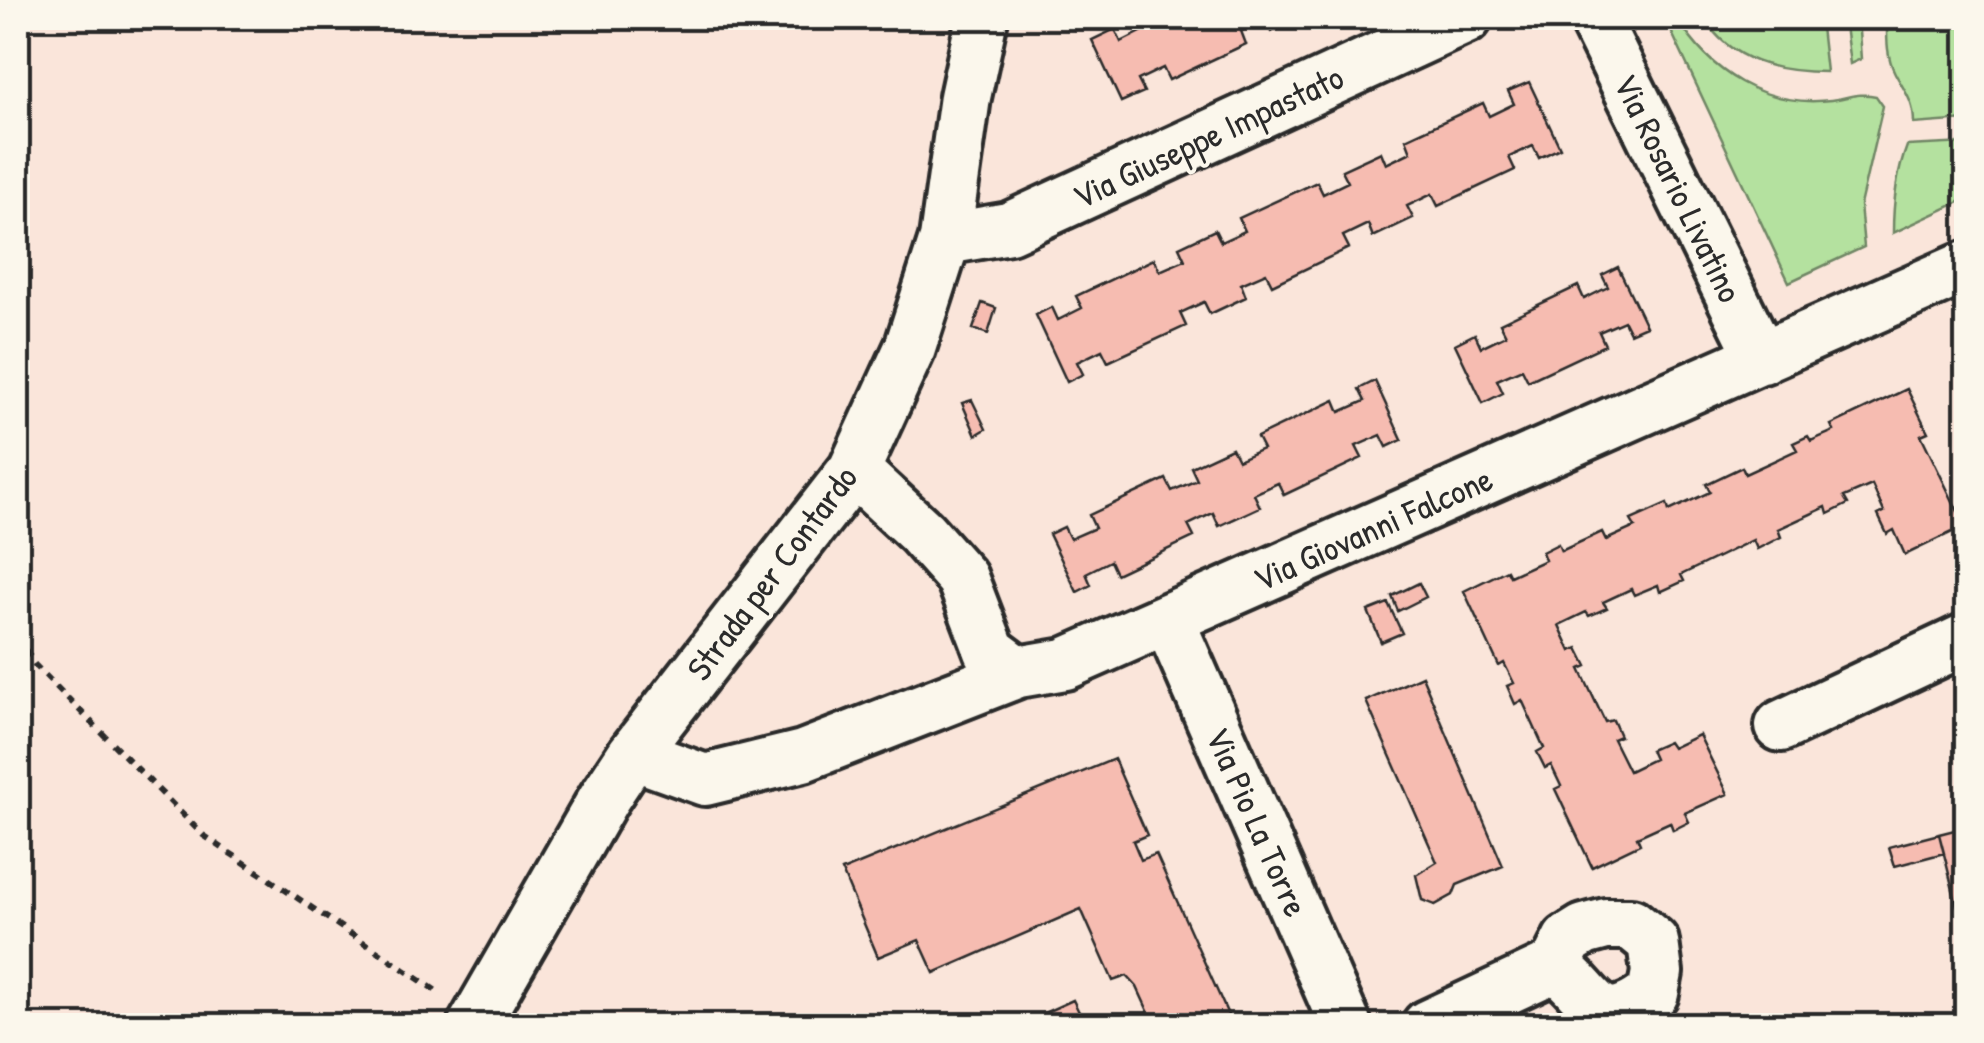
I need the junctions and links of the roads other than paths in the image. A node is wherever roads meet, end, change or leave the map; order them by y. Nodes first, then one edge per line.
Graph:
1 (982, 18) edge
2 (1466, 18) edge
3 (1594, 18) edge
4 (945, 239) junction
5 (1966, 267) edge
6 (1762, 358) junction
7 (854, 470) junction
8 (1168, 619) junction
9 (1966, 639) edge
10 (1018, 672) junction
11 (1781, 726) dead end
12 (633, 754) junction
13 (1556, 966) dead end
14 (475, 1021) edge
15 (1346, 1026) edge
16 (1427, 1026) edge

1 - 4 street, Strada per Contardo
2 - 4 street, Via Giuseppe Impastato
3 - 6 street, Via Rosario Livatino
4 - 7 street, Strada per Contardo
5 - 6 street, Via Giovanni Falcone
6 - 8 street, Via Giovanni Falcone
7 - 10 street
7 - 12 street, Strada per Contardo
8 - 10 street, Via Giovanni Falcone
8 - 15 street, Via Pio La Torre
9 - 11 street
10 - 12 street, Via Giovanni Falcone
12 - 14 street, Strada per Contardo
13 - 16 street

